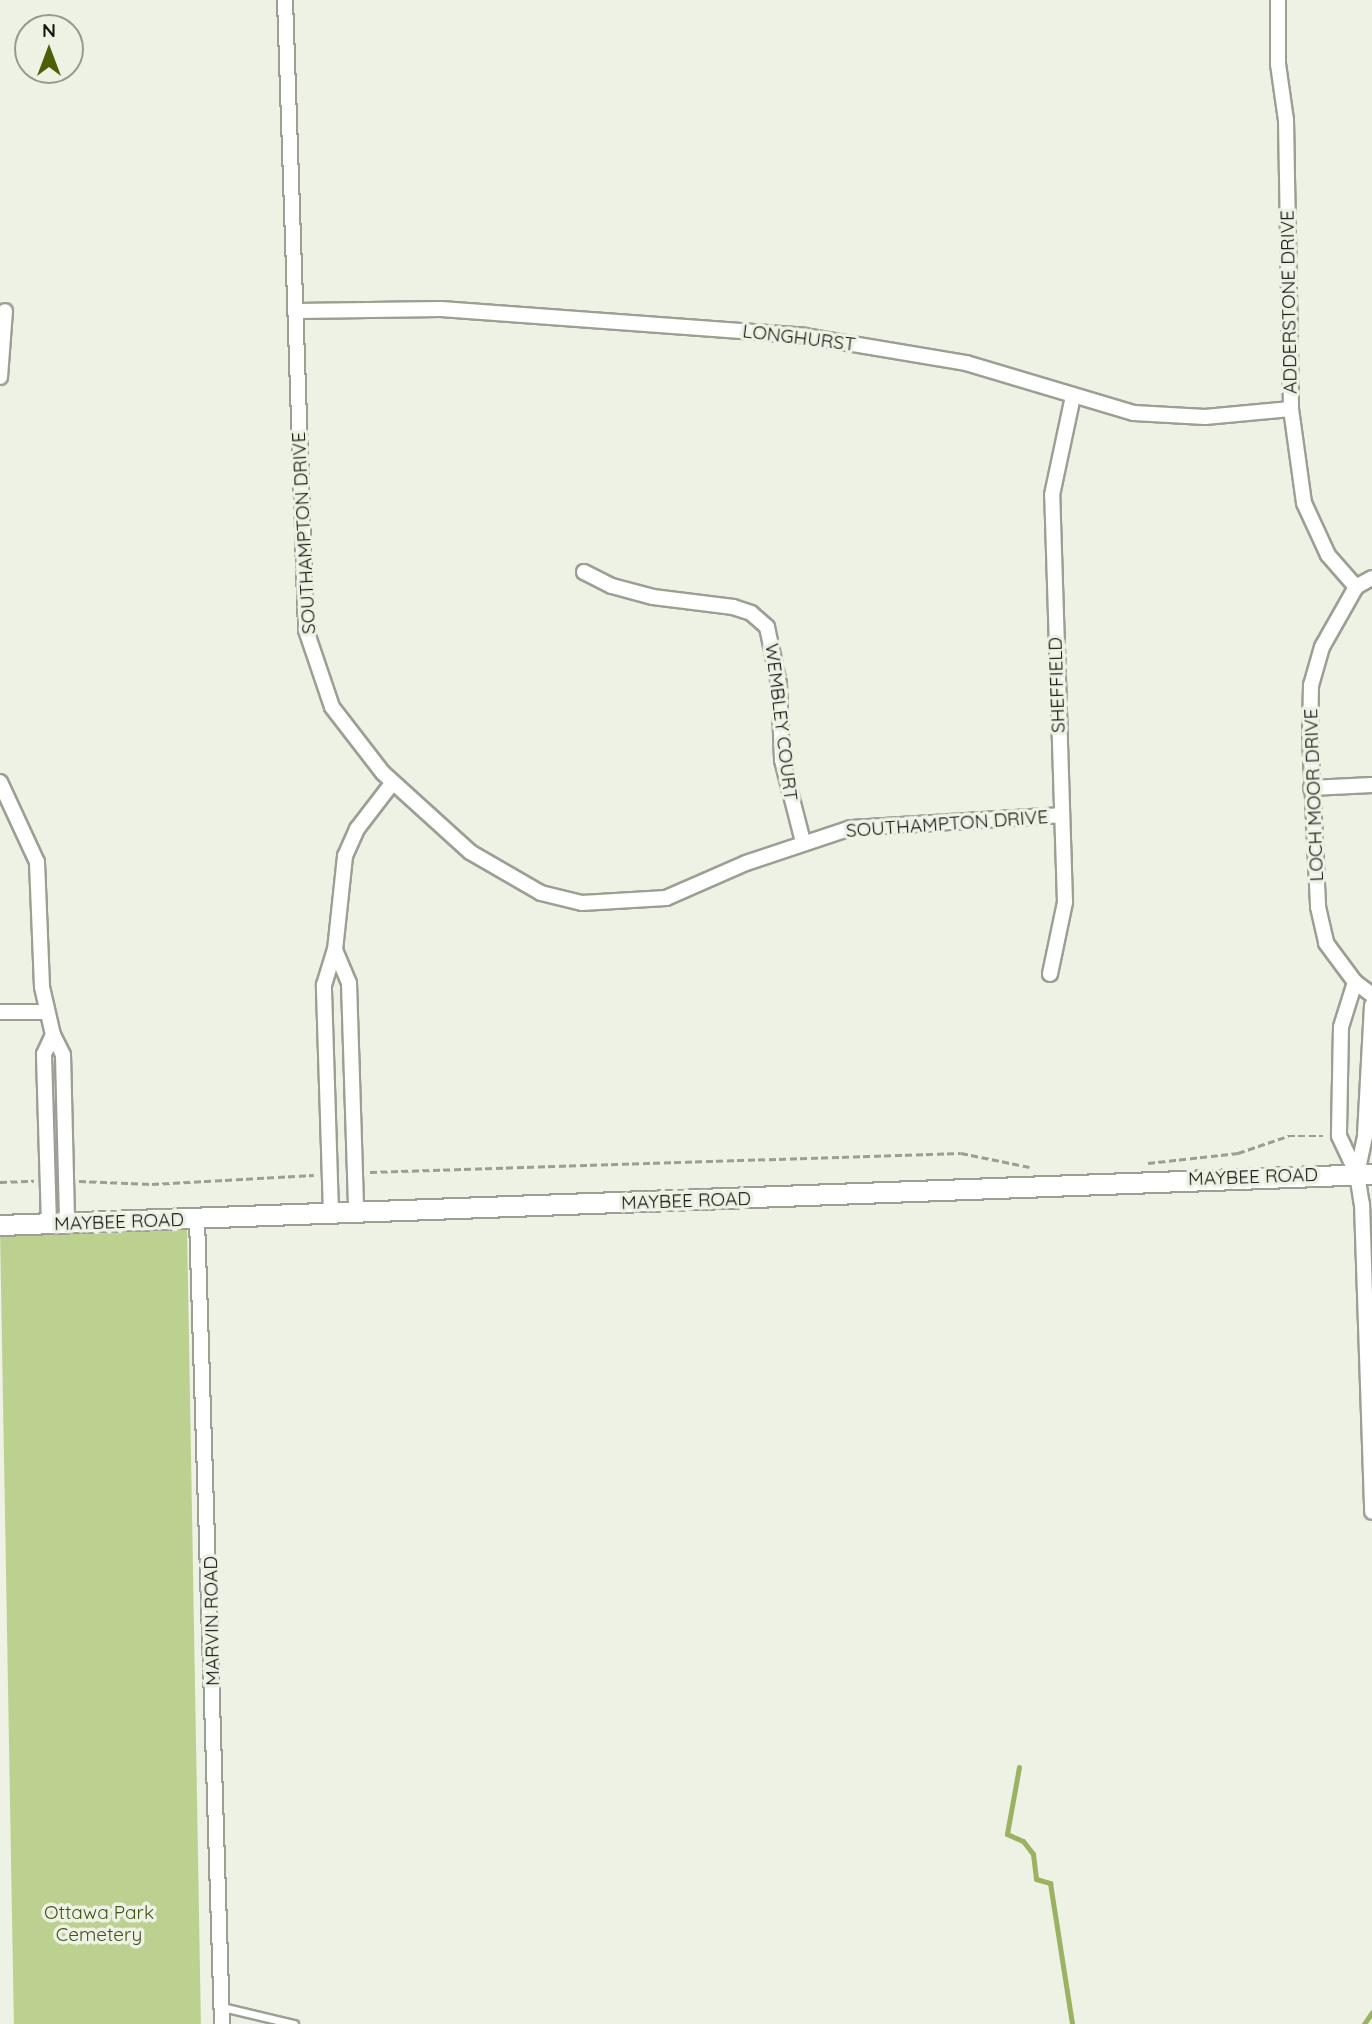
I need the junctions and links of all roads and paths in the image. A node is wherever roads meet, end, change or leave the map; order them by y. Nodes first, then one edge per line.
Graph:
1 (285, 0) edge
2 (1278, 0) edge
3 (5, 311) dead end
4 (298, 311) junction
5 (0, 377) edge
6 (1073, 396) junction
7 (1291, 409) junction
8 (584, 572) dead end
9 (1372, 578) edge
10 (1356, 587) junction
11 (0, 782) edge
12 (393, 782) junction
13 (1372, 785) edge
14 (1311, 788) junction
15 (1061, 816) junction
16 (803, 842) junction
17 (335, 950) junction
18 (1050, 974) dead end
19 (1355, 982) junction
20 (1372, 995) edge
21 (1372, 1005) edge
22 (0, 1012) edge
23 (45, 1012) junction
24 (52, 1035) junction
25 (1339, 1055) junction
26 (1366, 1056) junction
27 (351, 1065) junction
28 (327, 1067) junction
29 (64, 1117) junction
30 (46, 1118) junction
31 (1339, 1136) junction
32 (1147, 1163) dead end
33 (1039, 1169) dead end
34 (354, 1172) junction
35 (330, 1174) junction
36 (1364, 1174) edge
37 (48, 1181) junction
38 (66, 1181) junction
39 (0, 1182) edge
40 (356, 1212) junction
41 (331, 1213) junction
42 (197, 1219) junction
43 (58, 1224) junction
44 (0, 1225) edge
45 (1372, 1501) edge
46 (1372, 1512) edge
47 (222, 2007) junction
48 (222, 2024) edge
49 (294, 2024) edge

1 - 4 street, SOUTHAMPTON DRIVE
2 - 7 street, ADDERSTONE DRIVE
3 - 5 street
4 - 6 street, LONGHURST
4 - 12 street, SOUTHAMPTON DRIVE
6 - 7 street, LONGHURST
6 - 15 street, SHEFFIELD
7 - 10 street, ADDERSTONE DRIVE
8 - 16 street, WEMBLEY COURT
9 - 10 street
10 - 14 street, LOCH MOOR DRIVE
11 - 23 street
12 - 16 street, SOUTHAMPTON DRIVE
12 - 17 street
13 - 14 street
14 - 19 street, LOCH MOOR DRIVE
15 - 16 street, SOUTHAMPTON DRIVE
15 - 18 street, SHEFFIELD
17 - 27 street
17 - 28 street
19 - 20 street, LOCH MOOR DRIVE
19 - 25 street
21 - 26 street
22 - 23 street
23 - 24 street
24 - 29 street
24 - 30 street
25 - 26 street
25 - 31 street
26 - 36 street
27 - 28 street
27 - 34 street
28 - 35 street
29 - 30 street
29 - 38 street
30 - 37 street
31 - 32 path
31 - 36 street
33 - 34 path
34 - 40 street
35 - 38 path
35 - 41 street
36 - 40 main road, MAYBEE ROAD
36 - 45 street
37 - 39 path
37 - 43 street
38 - 43 street
40 - 41 main road, MAYBEE ROAD
41 - 42 main road, MAYBEE ROAD
42 - 43 main road, MAYBEE ROAD
42 - 47 street, MARVIN ROAD
43 - 44 main road, MAYBEE ROAD
45 - 46 street
47 - 48 street, MARVIN ROAD
47 - 49 lane

